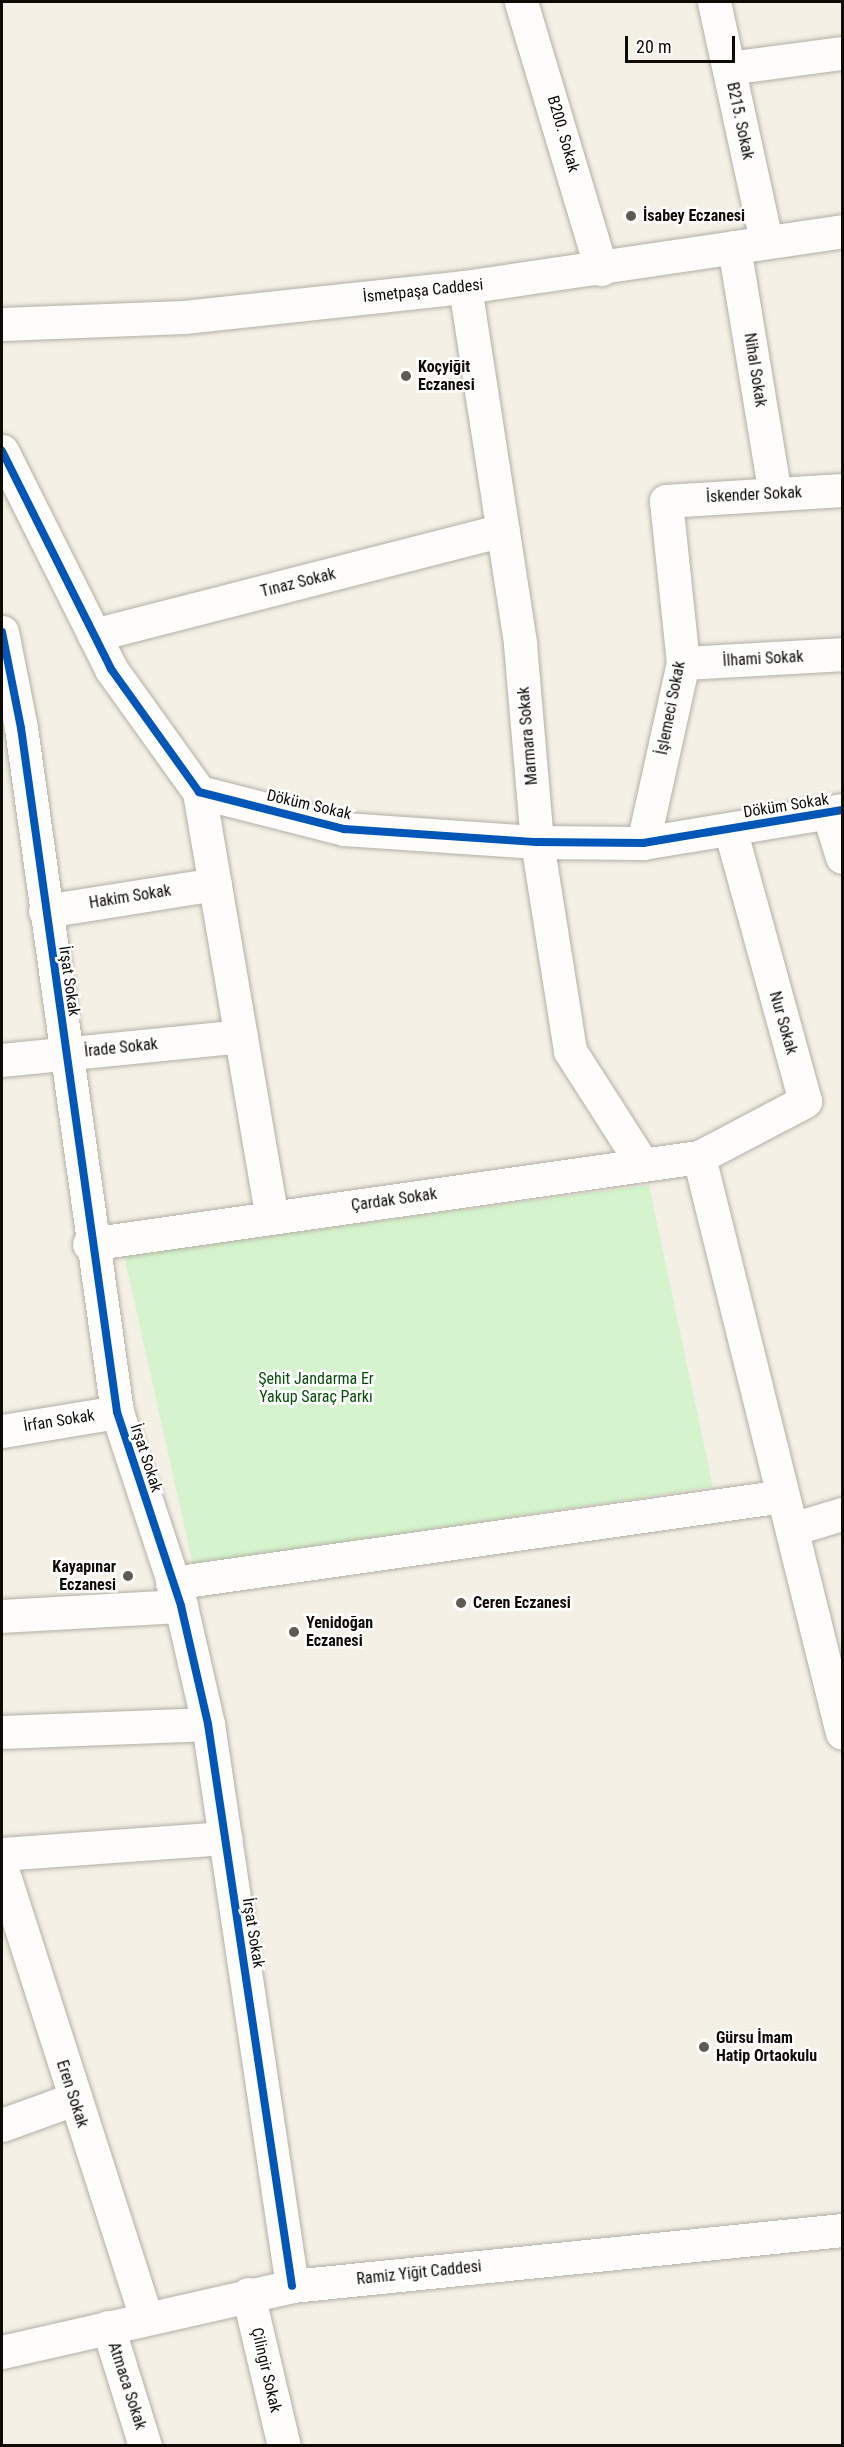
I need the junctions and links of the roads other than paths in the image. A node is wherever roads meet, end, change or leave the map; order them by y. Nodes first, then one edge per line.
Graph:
1 (521, 2) edge
2 (714, 2) edge
3 (843, 53) edge
4 (729, 68) junction
5 (843, 231) edge
6 (766, 241) junction
7 (734, 247) junction
8 (601, 269) junction
9 (465, 287) junction
10 (2, 324) edge
11 (2, 451) edge
12 (843, 490) edge
13 (775, 494) junction
14 (666, 501) joint
15 (503, 530) junction
16 (2, 632) edge
17 (94, 635) junction
18 (843, 654) edge
19 (682, 663) junction
20 (199, 792) junction
21 (836, 811) edge
22 (730, 829) junction
23 (537, 842) junction
24 (643, 843) junction
25 (843, 857) edge
26 (215, 884) junction
27 (45, 910) junction
28 (241, 1036) junction
29 (65, 1053) junction
30 (2, 1060) edge
31 (699, 1157) junction
32 (643, 1165) junction
33 (272, 1218) junction
34 (89, 1244) junction
35 (117, 1412) junction
36 (2, 1431) edge
37 (783, 1496) junction
38 (843, 1514) edge
39 (792, 1529) junction
40 (176, 1594) junction
41 (2, 1616) edge
42 (208, 1724) junction
43 (2, 1732) edge
44 (843, 1732) edge
45 (225, 1838) junction
46 (2, 1854) edge
47 (2, 1869) edge
48 (74, 2099) junction
49 (2, 2125) edge
50 (843, 2230) edge
51 (292, 2286) junction
52 (248, 2295) junction
53 (146, 2318) junction
54 (108, 2327) junction
55 (2, 2352) edge
56 (145, 2445) edge
57 (284, 2445) edge

1 - 8 street, B200. Sokak
2 - 4 street, B215. Sokak
3 - 4 street
4 - 6 street, B215. Sokak
5 - 6 street, İsmetpaşa Caddesi
6 - 7 street, İsmetpaşa Caddesi
7 - 8 street, İsmetpaşa Caddesi
7 - 13 street, Nihal Sokak
8 - 9 street, İsmetpaşa Caddesi
9 - 10 street, İsmetpaşa Caddesi
9 - 15 street, Marmara Sokak
11 - 17 street
12 - 13 street, İskender Sokak
13 - 14 street, İskender Sokak
14 - 19 street, İşlemeci Sokak
15 - 17 street, Tınaz Sokak
15 - 23 street, Marmara Sokak
16 - 27 street, İrşat Sokak
17 - 20 street
18 - 19 street, İlhami Sokak
19 - 24 street, İşlemeci Sokak
20 - 23 street, Döküm Sokak
20 - 26 street
21 - 22 street, Döküm Sokak
21 - 25 street
22 - 24 street, Döküm Sokak
22 - 31 street, Nur Sokak
23 - 24 street, Döküm Sokak
23 - 32 street, Marmara Sokak
26 - 27 street, Hakim Sokak
26 - 28 street
27 - 29 street, İrşat Sokak
28 - 29 street, İrade Sokak
28 - 33 street
29 - 30 street, İrade Sokak
29 - 34 street, İrşat Sokak
31 - 32 street, Çardak Sokak
31 - 37 street
32 - 33 street, Çardak Sokak
33 - 34 street, Çardak Sokak
34 - 35 street, İrşat Sokak
35 - 36 street, İrfan Sokak
35 - 40 street, İrşat Sokak
37 - 39 street
37 - 40 street
38 - 39 street
39 - 44 street
40 - 41 street
40 - 42 street, İrşat Sokak
42 - 43 street
42 - 45 street, İrşat Sokak
45 - 46 street
45 - 51 street, İrşat Sokak
47 - 48 street, Eren Sokak
48 - 49 street
48 - 53 street, Eren Sokak
50 - 51 street, Ramiz Yiğit Caddesi
51 - 52 street, Ramiz Yiğit Caddesi
52 - 53 street, Ramiz Yiğit Caddesi
52 - 57 street, Çilingir Sokak
53 - 54 street, Ramiz Yiğit Caddesi
54 - 55 street, Ramiz Yiğit Caddesi
54 - 56 street, Atmaca Sokak

